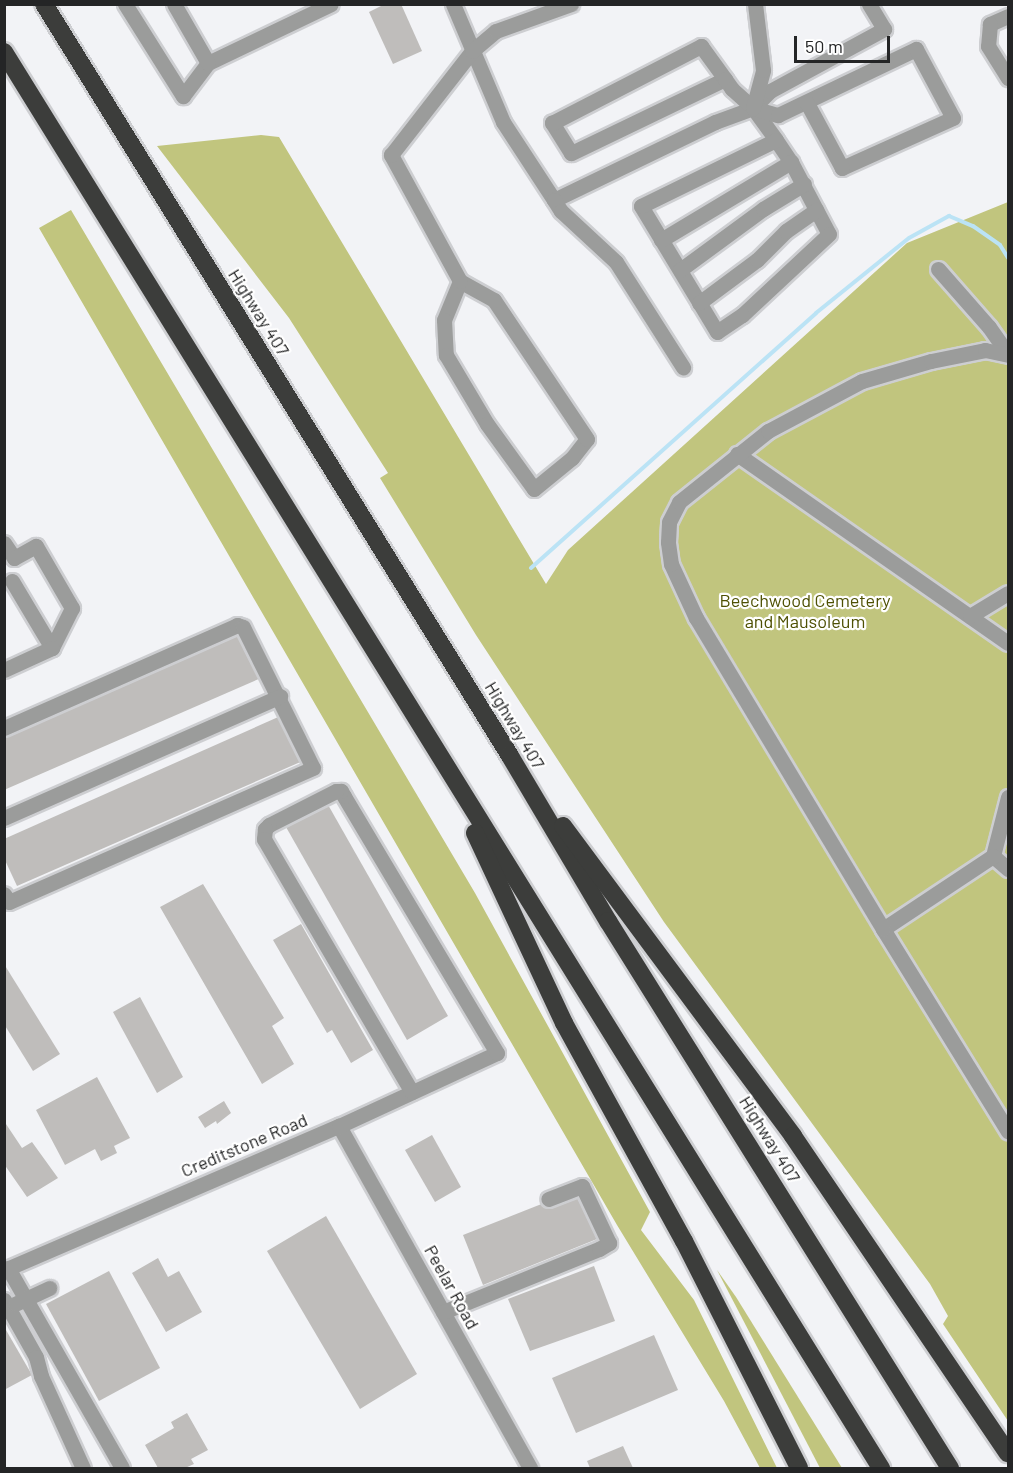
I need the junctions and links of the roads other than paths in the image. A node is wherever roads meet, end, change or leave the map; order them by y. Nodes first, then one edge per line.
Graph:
1 (44, 4) edge
2 (125, 4) edge
3 (174, 4) edge
4 (331, 4) edge
5 (453, 4) edge
6 (571, 4) edge
7 (755, 4) edge
8 (869, 4) edge
9 (1008, 16) edge
10 (472, 51) junction
11 (4, 52) edge
12 (208, 63) junction
13 (1008, 78) edge
14 (725, 80) junction
15 (807, 103) junction
16 (753, 108) junction
17 (776, 140) junction
18 (791, 162) junction
19 (804, 184) junction
20 (554, 200) junction
21 (816, 210) junction
22 (661, 240) junction
23 (938, 269) dead end
24 (680, 270) junction
25 (460, 281) junction
26 (699, 303) junction
27 (1008, 354) edge
28 (683, 367) dead end
29 (737, 454) junction
30 (4, 543) edge
31 (12, 581) dead end
32 (1008, 593) edge
33 (970, 616) junction
34 (1008, 643) edge
35 (52, 648) junction
36 (4, 670) edge
37 (280, 696) junction
38 (4, 728) edge
39 (432, 745) junction
40 (510, 756) junction
41 (1008, 797) edge
42 (4, 818) edge
43 (993, 856) junction
44 (1008, 869) edge
45 (6, 900) edge
46 (883, 929) junction
47 (412, 1092) junction
48 (339, 1125) junction
49 (1008, 1131) edge
50 (548, 1199) dead end
51 (6, 1269) edge
52 (49, 1288) dead end
53 (24, 1299) junction
54 (6, 1306) edge
55 (443, 1312) junction
56 (919, 1324) junction
57 (1008, 1453) edge
58 (83, 1468) edge
59 (122, 1468) edge
60 (530, 1468) edge
61 (799, 1468) edge
62 (881, 1468) edge
63 (950, 1468) edge
64 (1004, 1468) edge

1 - 40 highway, Highway 407
2 - 12 street
3 - 12 street
4 - 12 street
5 - 10 street
6 - 10 street
7 - 16 street
8 - 16 street
9 - 13 street
10 - 20 street
10 - 25 street
11 - 39 highway
14 - 14 street
14 - 16 street
15 - 15 street
15 - 16 street
16 - 17 street
16 - 20 street
17 - 18 street
17 - 22 street
18 - 19 street
18 - 22 street
19 - 21 street
19 - 24 street
20 - 28 street
21 - 26 street
21 - 26 street
22 - 24 street
23 - 27 street
24 - 26 street
25 - 25 street
27 - 29 street
29 - 33 street
29 - 46 street
30 - 35 street
31 - 35 street
32 - 33 street
33 - 34 street
35 - 36 street
37 - 38 street
37 - 42 street
37 - 45 street
39 - 61 highway
39 - 62 highway
40 - 56 highway
40 - 63 highway, Highway 407
41 - 43 street
43 - 44 street
43 - 46 street
46 - 49 street
47 - 47 street, Creditstone Road
47 - 48 street, Creditstone Road
48 - 51 street, Creditstone Road
48 - 55 street, Peelar Road
50 - 55 street
51 - 53 street
52 - 53 street
53 - 54 street
53 - 59 street
54 - 58 street
55 - 60 street, Peelar Road
56 - 57 highway
56 - 64 highway

